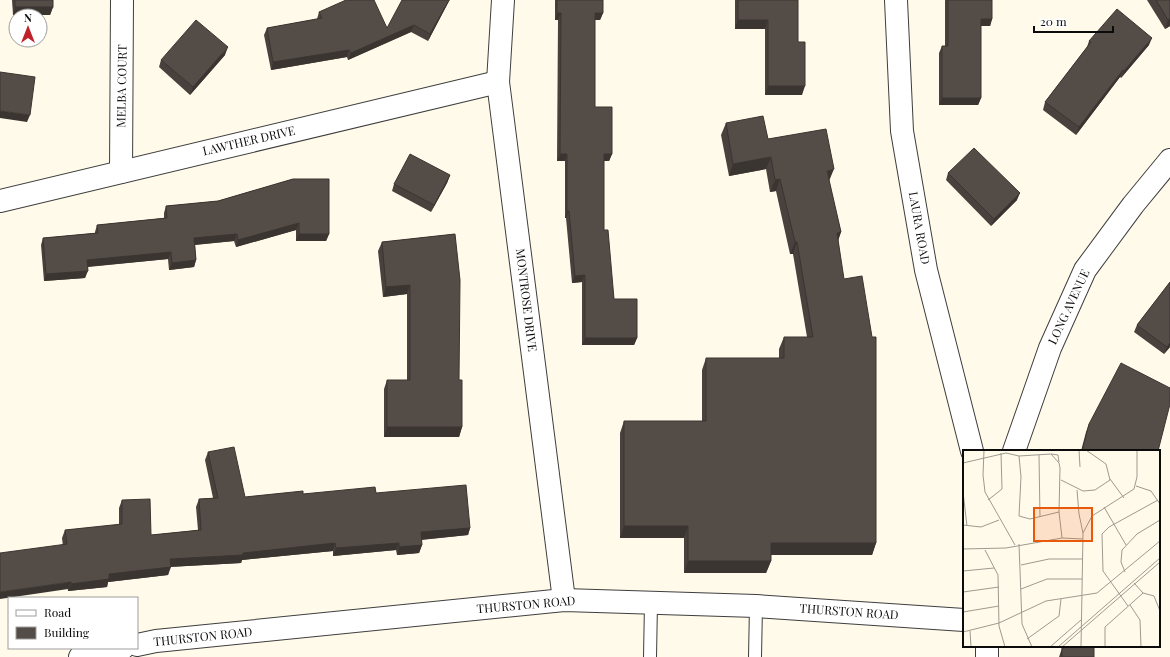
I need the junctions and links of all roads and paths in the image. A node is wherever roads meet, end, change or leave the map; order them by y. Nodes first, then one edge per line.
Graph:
1 (122, 0) edge
2 (503, 0) edge
3 (896, 0) edge
4 (498, 82) junction
5 (1170, 160) edge
6 (121, 172) junction
7 (0, 201) edge
8 (972, 450) edge
9 (1014, 450) edge
10 (564, 600) junction
11 (651, 602) junction
12 (756, 606) junction
13 (963, 620) edge
14 (138, 645) edge
15 (119, 649) edge
16 (80, 657) edge
17 (650, 657) edge
18 (755, 657) edge

1 - 6 street, MELBA COURT
2 - 4 street, MONTROSE DRIVE
3 - 8 street, LAURA ROAD
4 - 6 street, LAWTHER DRIVE
4 - 10 street, MONTROSE DRIVE
5 - 9 street, LONG AVENUE
6 - 7 street, LAWTHER DRIVE
10 - 11 street, THURSTON ROAD
10 - 14 street, THURSTON ROAD
11 - 12 street, THURSTON ROAD
11 - 17 lane
12 - 13 street, THURSTON ROAD
12 - 18 lane
15 - 16 street

